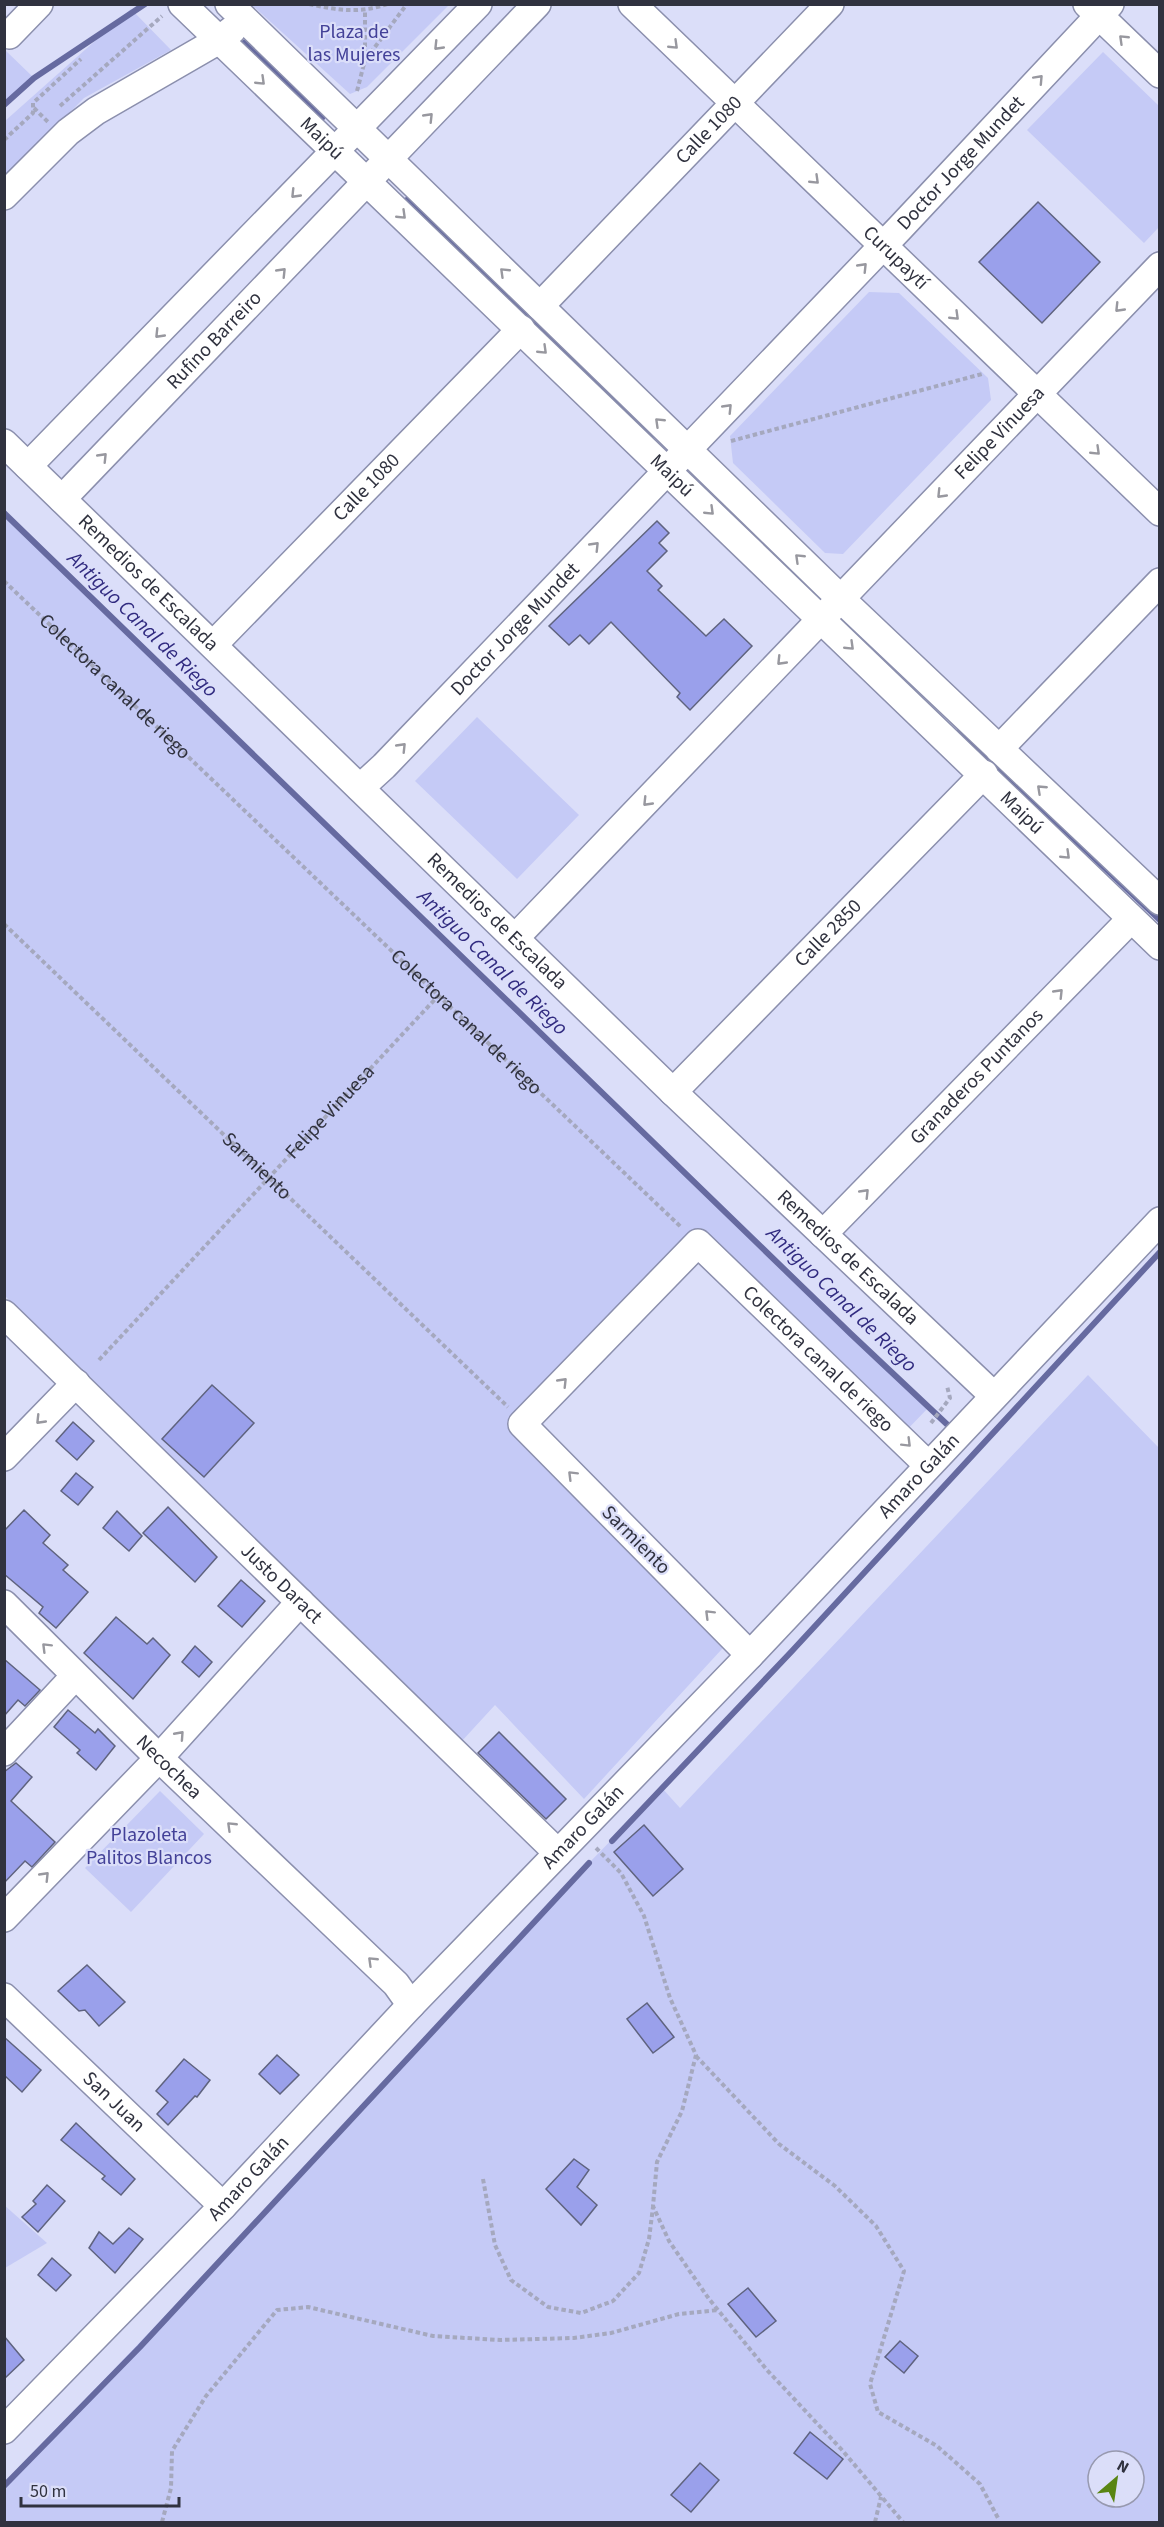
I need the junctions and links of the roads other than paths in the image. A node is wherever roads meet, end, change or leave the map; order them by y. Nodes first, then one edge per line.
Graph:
1 (39, 4) edge
2 (478, 4) edge
3 (537, 4) edge
4 (632, 4) edge
5 (830, 4) edge
6 (175, 8) edge
7 (1099, 8) edge
8 (237, 12) edge
9 (9, 34) dead end
10 (219, 40) junction
11 (1160, 74) edge
12 (735, 103) junction
13 (358, 128) junction
14 (336, 152) junction
15 (389, 160) junction
16 (368, 183) junction
17 (4, 196) edge
18 (883, 245) junction
19 (1160, 266) edge
20 (540, 306) junction
21 (521, 329) junction
22 (1037, 394) junction
23 (4, 443) edge
24 (687, 449) junction
25 (28, 466) junction
26 (668, 470) junction
27 (62, 499) junction
28 (1160, 513) edge
29 (1160, 582) edge
30 (841, 599) junction
31 (821, 618) junction
32 (213, 645) junction
33 (999, 749) junction
34 (984, 774) junction
35 (360, 788) junction
36 (1156, 891) edge
37 (1131, 919) junction
38 (515, 938) junction
39 (1160, 946) edge
40 (674, 1092) junction
41 (1160, 1221) edge
42 (823, 1234) junction
43 (698, 1243) joint
44 (4, 1314) edge
45 (76, 1383) junction
46 (993, 1395) junction
47 (4, 1457) edge
48 (928, 1465) junction
49 (300, 1602) junction
50 (4, 1604) edge
51 (750, 1655) junction
52 (75, 1676) junction
53 (4, 1752) edge
54 (159, 1758) junction
55 (558, 1854) junction
56 (4, 1918) edge
57 (4, 1997) edge
58 (411, 2005) junction
59 (223, 2206) junction
60 (4, 2430) edge

1 - 9 street
2 -> 13 street
15 -> 3 street
4 -> 12 street, Curupaytí
5 - 12 street, Calle 1080
6 - 10 street, Maipú
11 -> 7 street
18 -> 7 street, Doctor Jorge Mundet
8 - 10 street
8 - 13 street, Maipú
10 -> 14 street, Maipú
10 - 17 street
12 -> 18 street, Curupaytí
12 - 20 street, Calle 1080
13 - 14 street
13 - 15 street, Maipú
14 - 16 street, Maipú
14 -> 25 street
15 - 16 street, Rufino Barreiro
20 -> 15 street, Maipú
16 -> 21 street, Maipú
27 -> 16 street, Rufino Barreiro
18 -> 22 street, Curupaytí
24 -> 18 street, Doctor Jorge Mundet
19 -> 22 street, Felipe Vinuesa
24 -> 20 street, Maipú
21 -> 26 street, Maipú
21 - 32 street, Calle 1080
22 -> 28 street, Curupaytí
22 -> 30 street, Felipe Vinuesa
23 - 25 street, Remedios de Escalada
24 - 26 street, Doctor Jorge Mundet
30 -> 24 street, Maipú
25 - 27 street, Remedios de Escalada
26 -> 31 street, Maipú
35 -> 26 street, Doctor Jorge Mundet
27 - 32 street, Remedios de Escalada
29 - 33 street
30 - 31 street, Felipe Vinuesa
30 - 33 street, Maipú
31 -> 34 street, Maipú
31 -> 38 street
32 - 35 street, Remedios de Escalada
36 -> 33 street, Maipú
34 -> 37 street, Maipú
34 - 40 street, Calle 2850
35 - 38 street, Remedios de Escalada
37 - 39 street, Maipú
42 -> 37 street, Granaderos Puntanos
38 - 40 street, Remedios de Escalada
40 - 42 street, Remedios de Escalada
41 - 46 street, Amaro Galán
42 - 46 street, Remedios de Escalada
43 -> 48 street, Colectora canal de riego
51 -> 43 street, Sarmiento
44 - 45 street, Justo Daract
45 -> 47 street
45 - 49 street, Justo Daract
46 - 48 street, Amaro Galán
48 - 51 street, Amaro Galán
54 -> 49 street
49 - 55 street, Justo Daract
52 -> 50 street, Necochea
51 - 55 street, Amaro Galán
52 - 53 street
52 - 54 street, Necochea
56 -> 54 street
58 -> 54 street, Necochea
55 - 58 street, Amaro Galán
57 - 59 street, San Juan
58 - 59 street, Amaro Galán
59 - 60 street, Amaro Galán

